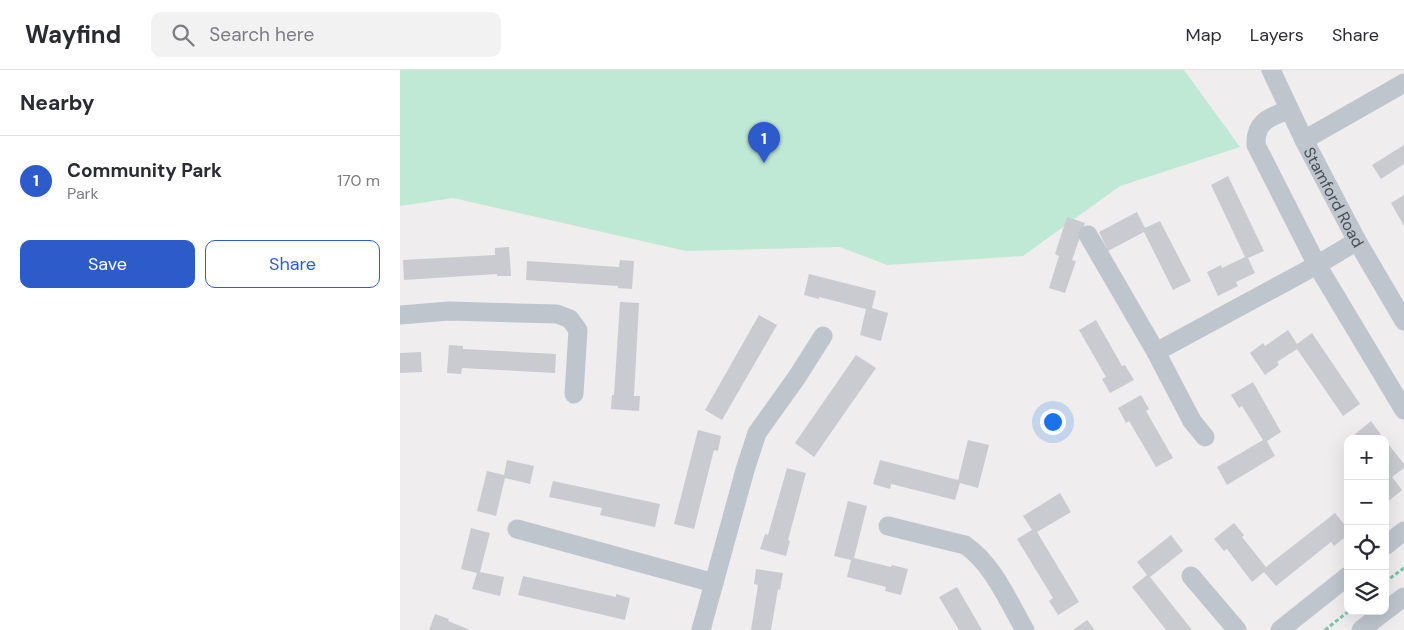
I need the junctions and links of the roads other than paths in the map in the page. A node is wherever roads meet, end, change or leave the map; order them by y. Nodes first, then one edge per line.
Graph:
1 (1270, 70) edge
2 (1404, 83) edge
3 (1289, 110) junction
4 (1304, 140) junction
5 (1088, 235) dead end
6 (1357, 242) junction
7 (1317, 265) junction
8 (400, 315) edge
9 (1404, 321) edge
10 (823, 336) dead end
11 (1156, 352) junction
12 (574, 394) dead end
13 (1404, 410) edge
14 (1205, 437) dead end
15 (888, 526) dead end
16 (518, 529) dead end
17 (1404, 531) edge
18 (1389, 543) edge
19 (1191, 576) dead end
20 (1344, 579) edge
21 (714, 583) junction
22 (1404, 597) edge
23 (1389, 608) edge
24 (1380, 615) edge
25 (701, 630) edge
26 (1025, 630) edge
27 (1238, 630) edge
28 (1280, 630) edge
29 (1361, 630) edge

1 - 3 street, Stamford Road
2 - 4 street
3 - 4 street, Stamford Road
3 - 7 street
4 - 6 street, Stamford Road
5 - 11 street
6 - 7 street
6 - 9 street, Stamford Road
7 - 11 street
7 - 13 street
8 - 12 street
10 - 21 street
11 - 14 street
15 - 26 street
16 - 21 street
17 - 18 street
19 - 27 street
20 - 28 street
21 - 25 street
22 - 23 street
24 - 29 street

